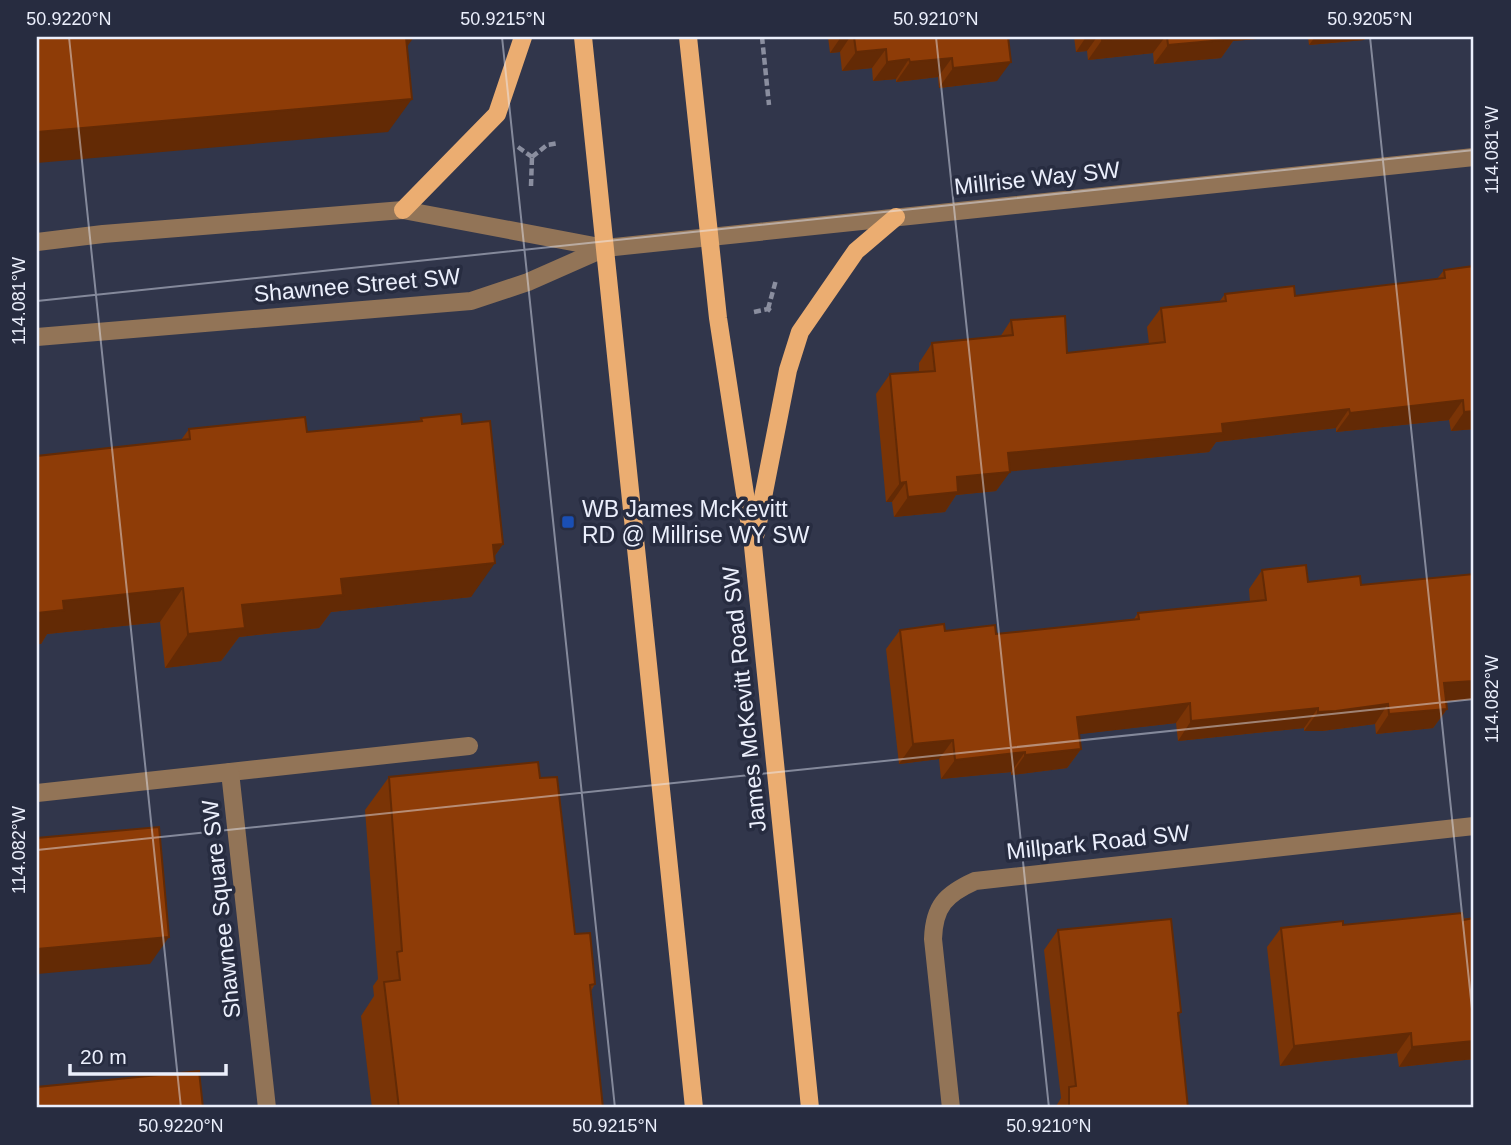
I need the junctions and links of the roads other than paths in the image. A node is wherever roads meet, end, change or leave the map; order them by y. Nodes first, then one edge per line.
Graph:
1 (523, 37) edge
2 (583, 37) edge
3 (688, 37) edge
4 (1474, 157) edge
5 (403, 210) junction
6 (896, 217) junction
7 (709, 237) junction
8 (37, 242) edge
9 (605, 248) junction
10 (37, 337) edge
11 (753, 546) junction
12 (469, 746) dead end
13 (230, 772) junction
14 (37, 793) edge
15 (1474, 826) edge
16 (267, 1108) edge
17 (694, 1108) edge
18 (810, 1108) edge
19 (951, 1108) edge

1 - 5 main road
2 - 9 main road
3 - 7 main road, James McKevitt Road SW
4 - 6 street, Millrise Way SW
5 - 8 street
5 - 9 street
6 - 7 street, Millrise Way SW
6 - 11 main road
7 - 9 street, Millrise Way SW
7 - 11 main road, James McKevitt Road SW
9 - 10 street, Shawnee Street SW
9 - 17 main road
11 - 18 main road, James McKevitt Road SW
12 - 13 street
13 - 14 street, Shawnee Square SW
13 - 16 street, Shawnee Square SW
15 - 19 street, Millpark Road SW

